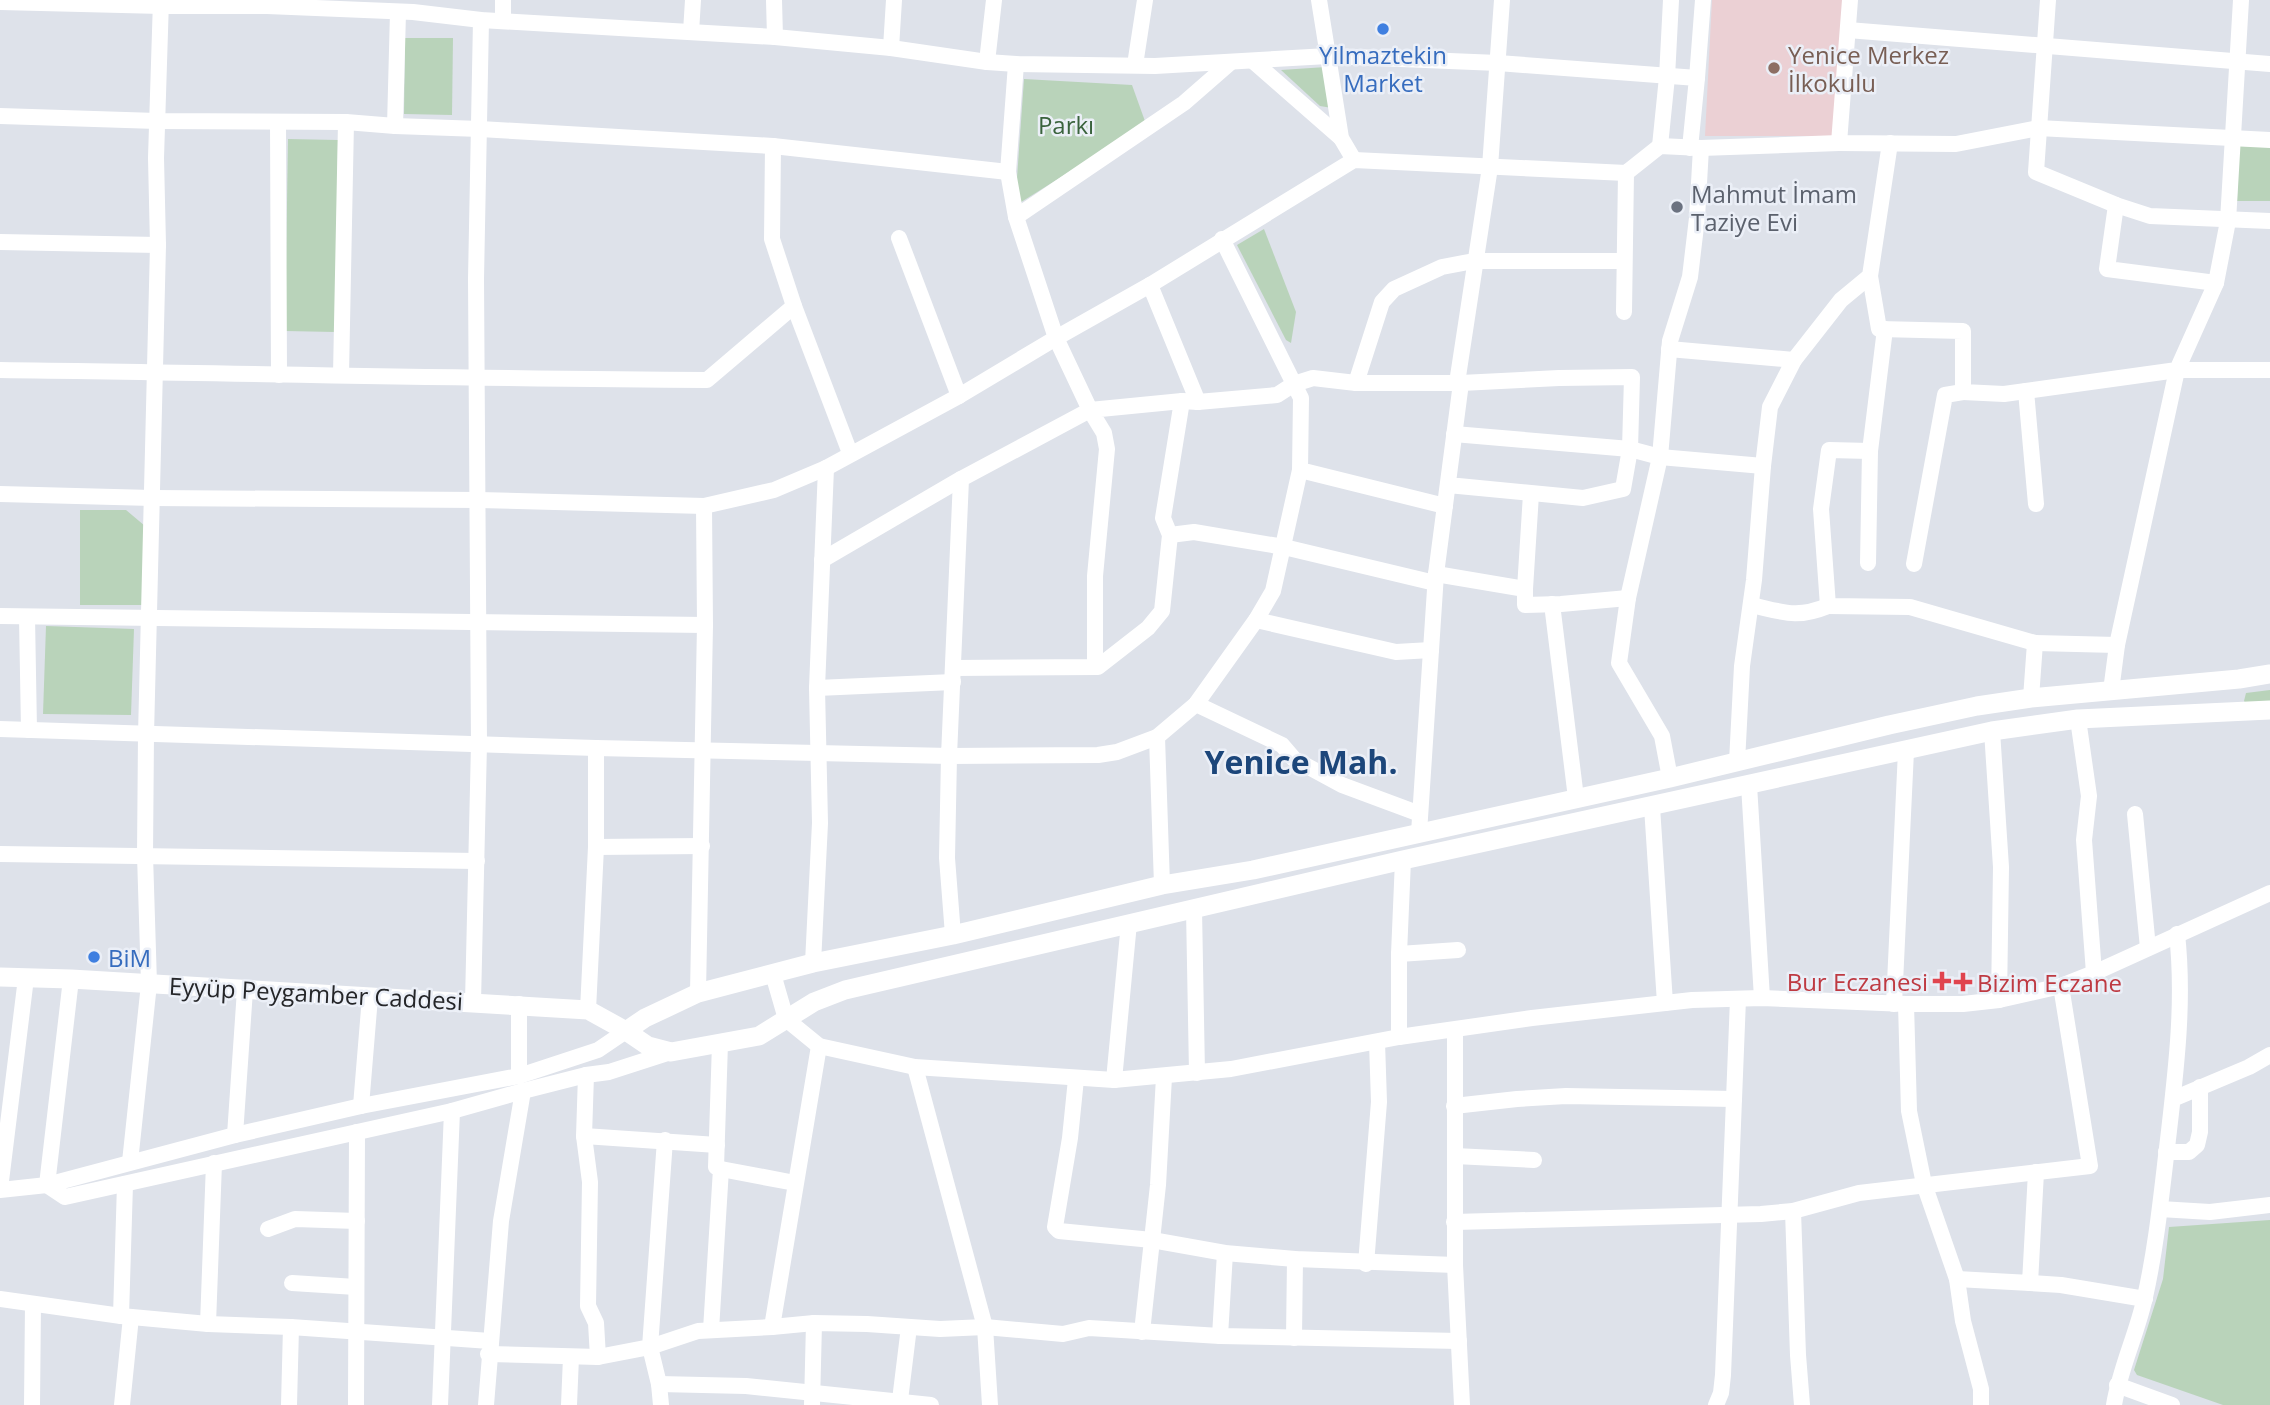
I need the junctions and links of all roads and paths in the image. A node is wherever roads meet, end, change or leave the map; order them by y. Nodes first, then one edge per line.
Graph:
1 (503, 0) edge
2 (693, 0) edge
3 (774, 0) edge
4 (894, 0) edge
5 (994, 0) edge
6 (1145, 0) edge
7 (1319, 0) edge
8 (1502, 0) edge
9 (1671, 0) edge
10 (1703, 0) edge
11 (1850, 0) edge
12 (2048, 0) edge
13 (2241, 0) edge
14 (0, 2) edge
15 (162, 3) edge
16 (267, 3) edge
17 (348, 5) edge
18 (408, 8) edge
19 (481, 20) junction
20 (503, 21) junction
21 (1847, 30) junction
22 (691, 32) junction
23 (775, 37) junction
24 (2046, 47) junction
25 (891, 48) junction
26 (1328, 56) junction
27 (1253, 61) junction
28 (987, 62) junction
29 (1231, 62) junction
30 (1498, 63) junction
31 (2238, 63) junction
32 (1016, 64) junction
33 (2270, 64) edge
34 (1135, 65) junction
35 (1667, 77) junction
36 (1697, 78) junction
37 (0, 117) edge
38 (157, 121) junction
39 (278, 121) junction
40 (346, 122) junction
41 (395, 126) junction
42 (2038, 128) junction
43 (480, 129) junction
44 (1341, 138) junction
45 (2233, 139) junction
46 (2270, 140) edge
47 (1839, 143) junction
48 (1890, 143) junction
49 (774, 146) junction
50 (1660, 146) junction
51 (1696, 148) junction
52 (1354, 160) junction
53 (1490, 167) junction
54 (1008, 172) junction
55 (1626, 173) junction
56 (2116, 205) junction
57 (1016, 217) junction
58 (2228, 221) junction
59 (2270, 221) edge
60 (899, 238) dead end
61 (1222, 239) junction
62 (0, 242) edge
63 (158, 245) junction
64 (1474, 261) junction
65 (1624, 261) junction
66 (1870, 276) junction
67 (2216, 283) junction
68 (1150, 285) junction
69 (794, 306) junction
70 (1624, 312) dead end
71 (1885, 329) junction
72 (1056, 338) junction
73 (1668, 349) junction
74 (1794, 360) junction
75 (0, 370) edge
76 (2177, 370) junction
77 (2270, 370) edge
78 (154, 372) junction
79 (279, 375) junction
80 (341, 375) junction
81 (478, 379) junction
82 (1356, 383) junction
83 (1459, 383) junction
84 (1294, 384) junction
85 (2026, 391) junction
86 (1963, 392) junction
87 (959, 396) junction
88 (1190, 402) junction
89 (1090, 410) junction
90 (1454, 434) junction
91 (1630, 449) junction
92 (1870, 451) junction
93 (850, 453) junction
94 (1660, 457) junction
95 (1763, 466) junction
96 (826, 468) junction
97 (1300, 470) junction
98 (961, 479) junction
99 (1448, 485) junction
100 (0, 494) edge
101 (1531, 494) junction
102 (152, 498) junction
103 (478, 500) junction
104 (2036, 504) dead end
105 (704, 506) junction
106 (1445, 506) junction
107 (1170, 536) junction
108 (1283, 547) junction
109 (822, 561) junction
110 (1868, 563) dead end
111 (1914, 564) dead end
112 (1436, 578) junction
113 (1525, 589) junction
114 (1628, 598) junction
115 (1552, 604) junction
116 (1751, 604) junction
117 (1828, 606) junction
118 (0, 616) edge
119 (27, 617) junction
120 (150, 618) junction
121 (1256, 620) junction
122 (477, 621) junction
123 (705, 625) junction
124 (2035, 643) junction
125 (2117, 645) junction
126 (1431, 650) junction
127 (1095, 667) junction
128 (2270, 674) edge
129 (953, 675) junction
130 (817, 688) junction
131 (2111, 691) junction
132 (2031, 698) junction
133 (1196, 704) junction
134 (2270, 710) edge
135 (2078, 719) junction
136 (0, 729) edge
137 (29, 730) junction
138 (1992, 731) junction
139 (146, 735) junction
140 (1157, 737) junction
141 (479, 744) junction
142 (596, 748) junction
143 (704, 750) junction
144 (1906, 751) junction
145 (819, 752) junction
146 (949, 756) junction
147 (1737, 762) junction
148 (1670, 778) junction
149 (1749, 785) junction
150 (1576, 798) junction
151 (1651, 807) junction
152 (2135, 814) dead end
153 (1420, 824) junction
154 (702, 846) junction
155 (596, 847) junction
156 (0, 854) edge
157 (145, 855) junction
158 (1403, 860) junction
159 (477, 861) junction
160 (1162, 885) junction
161 (2270, 893) edge
162 (1194, 909) junction
163 (1129, 923) junction
164 (2177, 934) junction
165 (953, 935) junction
166 (2148, 948) junction
167 (1458, 950) dead end
168 (1399, 954) junction
169 (813, 963) junction
170 (2094, 973) junction
171 (773, 974) junction
172 (0, 977) edge
173 (26, 978) junction
174 (71, 979) junction
175 (149, 984) junction
176 (2061, 986) junction
177 (245, 990) junction
178 (698, 993) junction
179 (370, 996) junction
180 (1762, 998) junction
181 (1738, 999) junction
182 (1999, 1000) junction
183 (473, 1002) junction
184 (1665, 1003) junction
185 (519, 1004) junction
186 (1900, 1004) junction
187 (588, 1010) junction
188 (786, 1019) junction
189 (1455, 1030) junction
190 (626, 1031) junction
191 (1399, 1037) junction
192 (1377, 1042) junction
193 (720, 1043) junction
194 (819, 1046) junction
195 (671, 1052) junction
196 (2270, 1055) edge
197 (915, 1067) junction
198 (1197, 1073) junction
199 (586, 1075) junction
200 (1164, 1077) junction
201 (1076, 1079) junction
202 (1114, 1080) junction
203 (521, 1083) junction
204 (2200, 1087) junction
205 (2173, 1099) junction
206 (1734, 1100) junction
207 (361, 1106) junction
208 (1454, 1106) junction
209 (452, 1111) junction
210 (357, 1132) junction
211 (235, 1135) junction
212 (584, 1136) junction
213 (665, 1140) junction
214 (717, 1145) junction
215 (2166, 1152) junction
216 (1455, 1156) junction
217 (1534, 1160) dead end
218 (130, 1162) junction
219 (214, 1163) junction
220 (721, 1169) junction
221 (2036, 1172) junction
222 (795, 1183) junction
223 (125, 1184) junction
224 (1924, 1184) junction
225 (47, 1185) junction
226 (0, 1189) edge
227 (2270, 1205) edge
228 (2160, 1209) junction
229 (1793, 1211) junction
230 (1728, 1216) junction
231 (357, 1221) junction
232 (1454, 1222) junction
233 (268, 1229) dead end
234 (1152, 1240) junction
235 (1225, 1253) junction
236 (1295, 1259) junction
237 (1366, 1264) junction
238 (1455, 1265) junction
239 (1957, 1279) junction
240 (292, 1283) dead end
241 (2030, 1283) junction
242 (356, 1287) junction
243 (0, 1299) edge
244 (2145, 1299) junction
245 (33, 1304) junction
246 (126, 1316) junction
247 (814, 1323) junction
248 (208, 1324) junction
249 (291, 1327) junction
250 (772, 1327) junction
251 (909, 1327) junction
252 (985, 1327) junction
253 (711, 1330) junction
254 (356, 1332) junction
255 (1142, 1332) junction
256 (1220, 1336) junction
257 (444, 1338) junction
258 (1294, 1338) junction
259 (1459, 1341) junction
260 (650, 1347) junction
261 (489, 1348) junction
262 (571, 1357) junction
263 (598, 1357) junction
264 (659, 1384) junction
265 (2117, 1385) junction
266 (812, 1399) edge
267 (900, 1401) junction
268 (32, 1405) edge
269 (122, 1405) edge
270 (289, 1405) edge
271 (356, 1405) edge
272 (440, 1405) edge
273 (486, 1405) edge
274 (569, 1405) edge
275 (662, 1405) edge
276 (931, 1405) edge
277 (990, 1405) edge
278 (1462, 1405) edge
279 (1716, 1405) edge
280 (1802, 1405) edge
281 (1981, 1405) edge
282 (2114, 1405) edge
283 (2172, 1405) edge

1 - 20 street
2 - 22 street
3 - 23 street
4 - 25 street
5 - 28 street
6 - 34 street
7 - 26 street
8 - 30 street
9 - 35 street
10 - 36 street
11 - 21 street
12 - 24 street
13 - 31 street
14 - 15 street
15 - 16 street
15 - 38 street
16 - 17 street
17 - 18 street
18 - 19 street
18 - 41 street
19 - 20 street
19 - 43 street
20 - 22 street
21 - 24 street
21 - 47 street
22 - 23 street
23 - 25 street
24 - 31 street
24 - 42 street
25 - 28 street
26 - 27 street
26 - 30 street
26 - 44 street
27 - 29 street
27 - 44 street
28 - 32 street
29 - 34 street
29 - 57 street
30 - 35 street
30 - 53 street
31 - 33 street
31 - 45 street
32 - 34 street
32 - 54 street
35 - 36 street
35 - 50 street
36 - 51 street
37 - 38 street
38 - 39 street
38 - 63 street
39 - 40 street
39 - 79 street
40 - 41 street
40 - 80 street
41 - 43 street
42 - 45 street
42 - 48 street
42 - 56 street
43 - 49 street
43 - 81 street
44 - 52 street
45 - 46 street
45 - 58 street
47 - 48 street
47 - 51 street
48 - 66 street
49 - 54 street
49 - 69 street
50 - 51 street
50 - 55 street
51 - 73 street
52 - 53 street
52 - 61 street
53 - 55 street
53 - 64 street
54 - 57 street
55 - 65 street
56 - 58 street
56 - 67 street
57 - 72 street
58 - 59 street
58 - 67 street
60 - 87 street
61 - 68 street
61 - 84 street
62 - 63 street
63 - 78 street
64 - 65 street
64 - 82 street
64 - 83 street
65 - 70 street
66 - 71 street
66 - 74 street
67 - 76 street
68 - 72 street
68 - 88 street
69 - 81 street
69 - 93 street
71 - 86 street
71 - 92 street
72 - 87 street
72 - 89 street
73 - 74 street
73 - 94 street
74 - 95 street
75 - 78 street
76 - 77 street
76 - 85 street
76 - 125 street
78 - 79 street
78 - 102 street
79 - 80 street
80 - 81 street
81 - 103 street
82 - 83 street
82 - 84 street
83 - 90 street
83 - 91 street
84 - 88 street
84 - 97 street
85 - 86 street
85 - 104 street
86 - 111 street
87 - 93 street
88 - 89 street
88 - 107 street
89 - 98 street
89 - 127 street
90 - 91 street
90 - 99 street
91 - 94 street
91 - 101 street
92 - 110 street
92 - 117 street
93 - 96 street
94 - 95 street
94 - 114 street
95 - 116 street
96 - 105 street
96 - 109 street
97 - 106 street
97 - 108 street
98 - 109 street
98 - 129 street
99 - 101 street
99 - 106 street
100 - 102 street
101 - 113 street
102 - 103 street
102 - 120 street
103 - 105 street
103 - 122 street
105 - 123 street
106 - 112 street
107 - 108 street
107 - 127 street
108 - 112 street
108 - 121 street
109 - 130 street
112 - 113 street
112 - 126 street
113 - 115 street
114 - 115 street
114 - 148 street
115 - 150 street
116 - 117 street
116 - 147 street
117 - 124 street
118 - 119 street
119 - 120 street
119 - 137 street
120 - 122 street
120 - 139 street
121 - 126 street
121 - 133 street
122 - 123 street
122 - 141 street
123 - 143 street
124 - 125 street
124 - 132 street
125 - 131 street
126 - 153 street
127 - 129 street
128 - 131 main road
129 - 130 street
129 - 146 street
130 - 145 street
131 - 132 main road
132 - 147 main road
133 - 140 street
133 - 153 street
134 - 135 main road
135 - 138 main road
135 - 170 street
136 - 137 street
137 - 139 street
138 - 144 main road
138 - 182 street
139 - 141 street
139 - 157 street
140 - 146 street
140 - 160 street
141 - 142 street
141 - 159 street
142 - 143 street
142 - 155 street
143 - 145 street
143 - 154 street
144 - 149 main road
144 - 186 street
145 - 146 street
145 - 169 street
146 - 165 street
147 - 148 main road
148 - 150 main road
149 - 151 main road
149 - 180 street
150 - 153 main road
151 - 158 main road
151 - 184 street
152 - 166 street
153 - 160 main road
154 - 155 street
154 - 178 street
155 - 187 street
156 - 157 street
157 - 159 street
157 - 175 street
158 - 162 main road
158 - 168 street
159 - 183 street
160 - 165 main road
161 - 164 street
162 - 163 main road
162 - 198 street
163 - 188 main road
163 - 202 street
164 - 166 street
164 - 205 street
165 - 169 main road
166 - 170 street
167 - 168 street
168 - 191 street
169 - 171 main road
170 - 176 street
171 - 178 main road
171 - 188 street
172 - 173 main road, Eyyüp Peygamber Caddesi
173 - 174 main road, Eyyüp Peygamber Caddesi
173 - 226 street
174 - 175 main road, Eyyüp Peygamber Caddesi
174 - 225 street
175 - 177 main road, Eyyüp Peygamber Caddesi
175 - 218 street
176 - 182 street
176 - 221 street
177 - 179 main road, Eyyüp Peygamber Caddesi
177 - 211 street
178 - 190 main road
179 - 183 main road, Eyyüp Peygamber Caddesi
179 - 207 street
180 - 181 street
180 - 186 street
181 - 184 street
181 - 206 street
182 - 186 street
183 - 185 main road, Eyyüp Peygamber Caddesi
184 - 189 street
185 - 187 main road, Eyyüp Peygamber Caddesi
185 - 203 street
186 - 224 street
187 - 190 main road, Eyyüp Peygamber Caddesi
188 - 193 main road
188 - 194 street
189 - 191 street
189 - 208 street
190 - 195 main road, Eyyüp Peygamber Caddesi
190 - 203 street
191 - 192 street
192 - 198 street
192 - 237 street
193 - 195 main road
193 - 214 street
194 - 197 street
194 - 222 street
195 - 199 street
196 - 204 street
197 - 201 street
197 - 252 street
198 - 200 street
199 - 203 street
199 - 212 street
200 - 202 street
200 - 234 street
201 - 202 street
201 - 234 street
203 - 207 street
203 - 209 street
203 - 261 street
204 - 205 street
204 - 215 street
205 - 215 street
206 - 208 street
206 - 230 street
207 - 211 street
208 - 216 street
209 - 210 street
209 - 257 street
210 - 219 street
210 - 231 street
211 - 218 street
212 - 213 street
212 - 263 street
213 - 214 street
213 - 260 street
214 - 220 street
215 - 228 street
216 - 217 street
216 - 232 street
218 - 225 street
219 - 223 street
219 - 248 street
220 - 222 street
220 - 253 street
221 - 224 street
221 - 241 street
222 - 250 street
223 - 225 street
223 - 246 street
224 - 229 street
224 - 239 street
225 - 226 street
227 - 228 street
228 - 244 street
229 - 230 street
229 - 280 street
230 - 232 street
230 - 279 street
231 - 233 street
231 - 242 street
232 - 238 street
234 - 235 street
234 - 255 street
235 - 236 street
235 - 256 street
236 - 237 street
236 - 258 street
237 - 238 street
238 - 259 street
239 - 241 street
239 - 281 street
240 - 242 street
241 - 244 street
242 - 254 street
243 - 245 street
244 - 265 street
245 - 246 street
245 - 268 street
246 - 248 street
246 - 269 street
247 - 250 street
247 - 251 street
247 - 266 street
248 - 249 street
249 - 254 street
249 - 270 street
250 - 253 street
251 - 252 street
251 - 267 street
252 - 255 street
252 - 277 street
253 - 260 street
254 - 257 street
254 - 271 street
255 - 256 street
256 - 258 street
257 - 261 street
257 - 272 street
258 - 259 street
259 - 278 street
260 - 263 street
260 - 264 street
261 - 262 street
261 - 273 street
262 - 263 street
262 - 274 street
264 - 266 street
264 - 275 street
265 - 282 street
265 - 283 street
266 - 267 street
267 - 276 street

